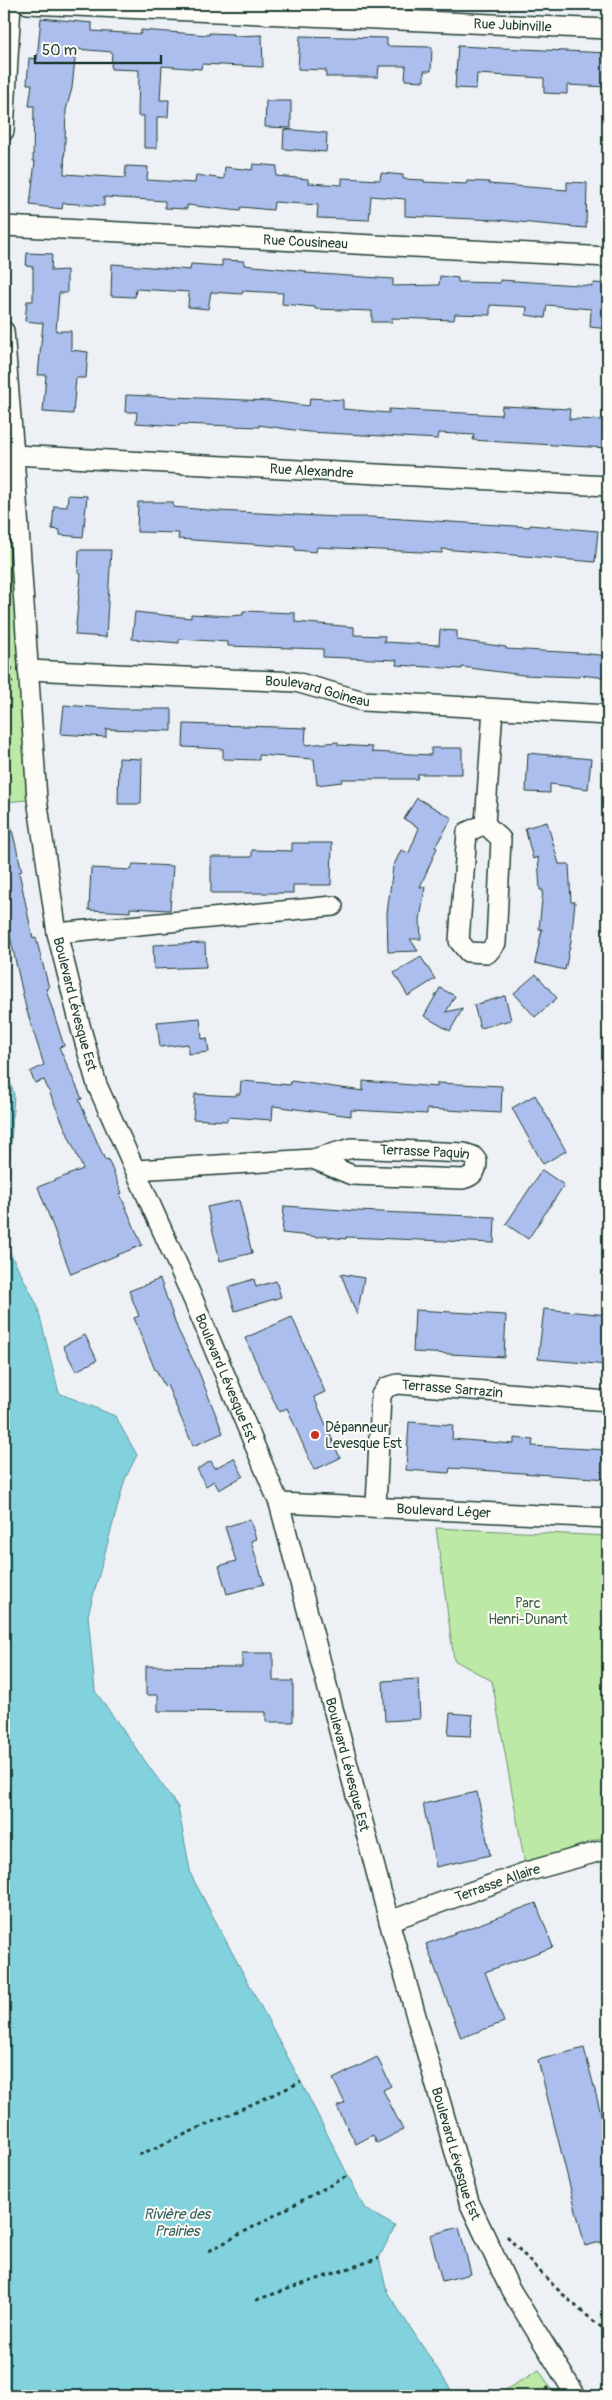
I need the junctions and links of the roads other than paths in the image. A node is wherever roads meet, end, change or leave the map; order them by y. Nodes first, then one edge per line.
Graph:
1 (11, 4) edge
2 (28, 4) edge
3 (608, 29) edge
4 (4, 131) edge
5 (4, 226) edge
6 (608, 257) edge
7 (4, 331) edge
8 (14, 455) junction
9 (608, 486) edge
10 (28, 670) junction
11 (493, 708) junction
12 (608, 715) edge
13 (485, 824) junction
14 (333, 906) dead end
15 (57, 933) junction
16 (312, 1159) junction
17 (136, 1170) junction
18 (608, 1401) edge
19 (279, 1503) junction
20 (376, 1507) junction
21 (608, 1518) edge
22 (608, 1849) edge
23 (389, 1921) junction
24 (576, 2396) edge

1 - 4 street
2 - 3 street, Rue Jubinville
5 - 6 street, Rue Cousineau
7 - 8 street, Boulevard Lévesque Est
8 - 9 street, Rue Alexandre
8 - 10 street, Boulevard Lévesque Est
10 - 11 street, Boulevard Goineau
10 - 15 street, Boulevard Lévesque Est
11 - 12 street, Boulevard Goineau
11 - 13 street
13 - 13 street
14 - 15 street
15 - 17 street, Boulevard Lévesque Est
16 - 16 street, Terrasse Paquin
16 - 17 street, Terrasse Paquin
17 - 19 street, Boulevard Lévesque Est
18 - 20 street, Terrasse Sarrazin
19 - 20 street, Boulevard Léger
19 - 23 street, Boulevard Lévesque Est
20 - 21 street, Boulevard Léger
22 - 23 street, Terrasse Allaire
23 - 24 street, Boulevard Lévesque Est

